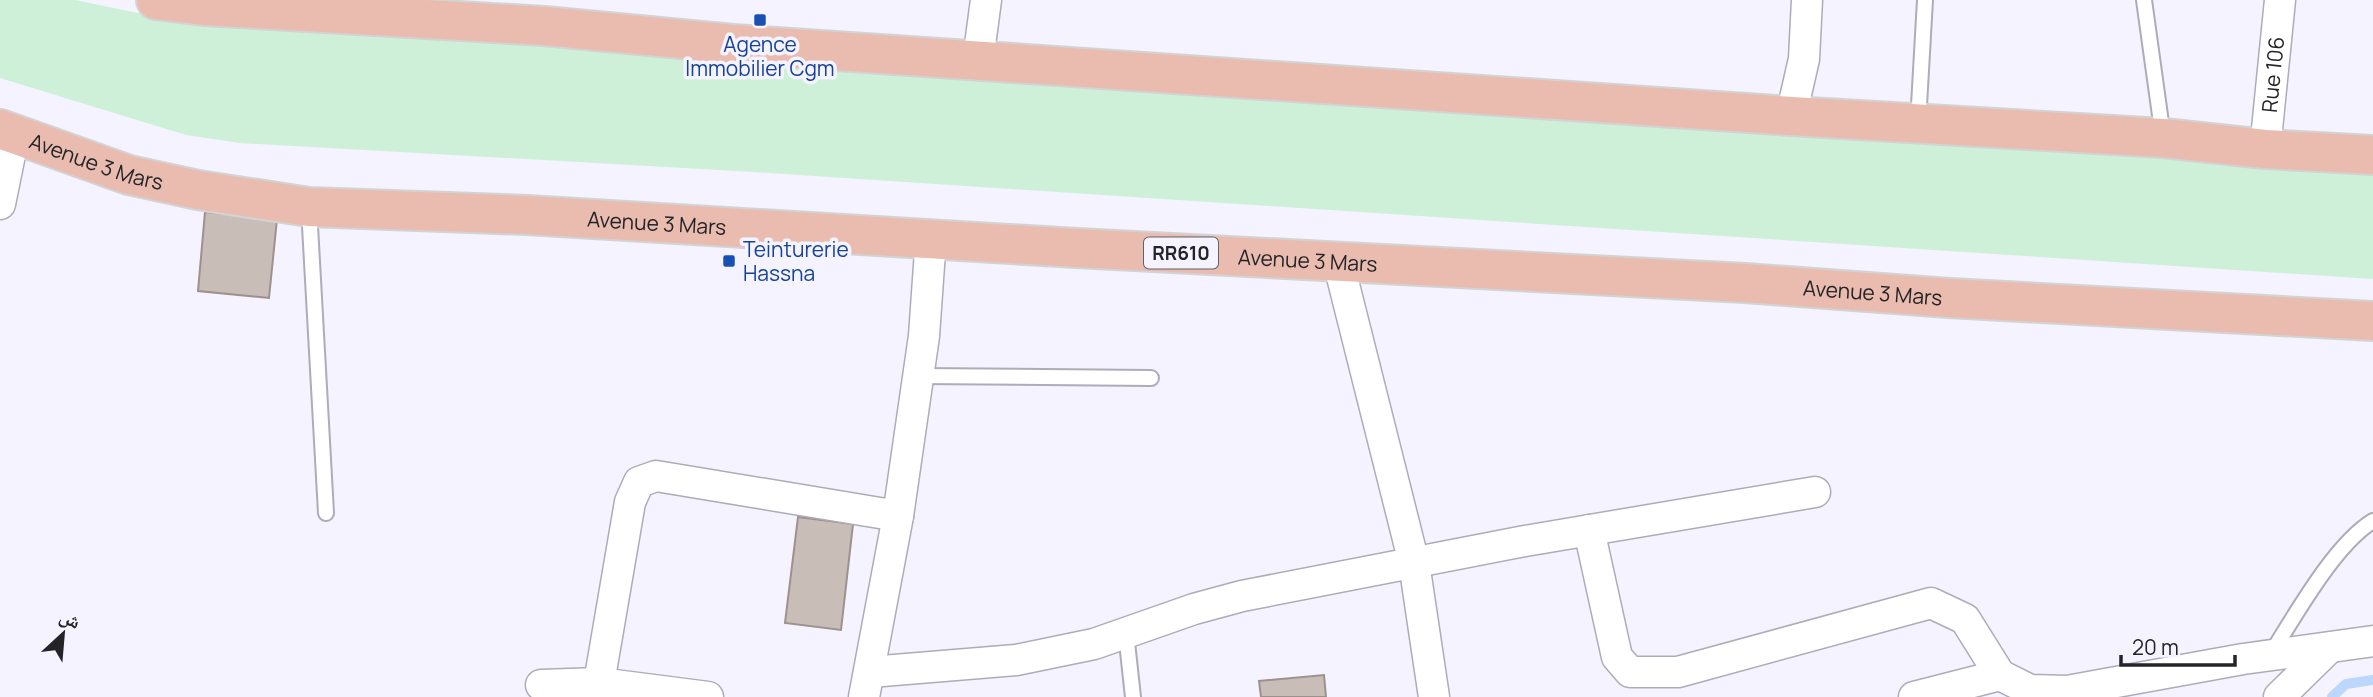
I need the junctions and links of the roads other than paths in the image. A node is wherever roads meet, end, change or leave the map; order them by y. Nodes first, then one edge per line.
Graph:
1 (156, 0) edge
2 (986, 0) edge
3 (1807, 0) edge
4 (1926, 0) edge
5 (2144, 0) edge
6 (2280, 0) edge
7 (204, 3) edge
8 (542, 13) edge
9 (978, 60) junction
10 (1791, 117) junction
11 (1918, 125) junction
12 (7, 132) edge
13 (2163, 138) junction
14 (2265, 149) junction
15 (2373, 155) edge
16 (0, 204) edge
17 (309, 206) junction
18 (931, 237) junction
19 (1338, 261) junction
20 (2373, 321) edge
21 (918, 376) junction
22 (1151, 378) dead end
23 (1815, 492) dead end
24 (326, 513) dead end
25 (898, 516) junction
26 (2373, 521) edge
27 (1589, 530) junction
28 (1414, 563) junction
29 (1126, 633) junction
30 (2373, 641) edge
31 (2329, 648) junction
32 (2269, 656) junction
33 (2000, 675) junction
34 (599, 683) junction
35 (541, 685) dead end
36 (867, 685) edge
37 (708, 697) edge
38 (1133, 697) edge
39 (1434, 697) edge
40 (1914, 697) edge
41 (2279, 697) edge

1 - 7 main road
2 - 9 street
3 - 10 street
4 - 11 lane
5 - 13 lane
6 - 14 street, Rue 106
7 - 8 main road
8 - 9 main road
9 - 10 main road
10 - 11 main road
11 - 13 main road
12 - 16 street
12 - 17 main road, Avenue 3 Mars / RR610
13 - 14 main road
14 - 15 main road
17 - 18 main road, Avenue 3 Mars / RR610
17 - 24 lane
18 - 19 main road, Avenue 3 Mars / RR610
18 - 21 street
19 - 20 main road, Avenue 3 Mars / RR610
19 - 28 street
21 - 22 lane
21 - 25 street
23 - 27 street
25 - 34 street
25 - 36 street
26 - 32 lane
27 - 28 street
27 - 33 street
28 - 29 street
28 - 39 street
29 - 36 street
29 - 38 lane
30 - 31 street
31 - 32 street
31 - 41 street
32 - 33 street
33 - 40 street
34 - 35 street
34 - 37 street

